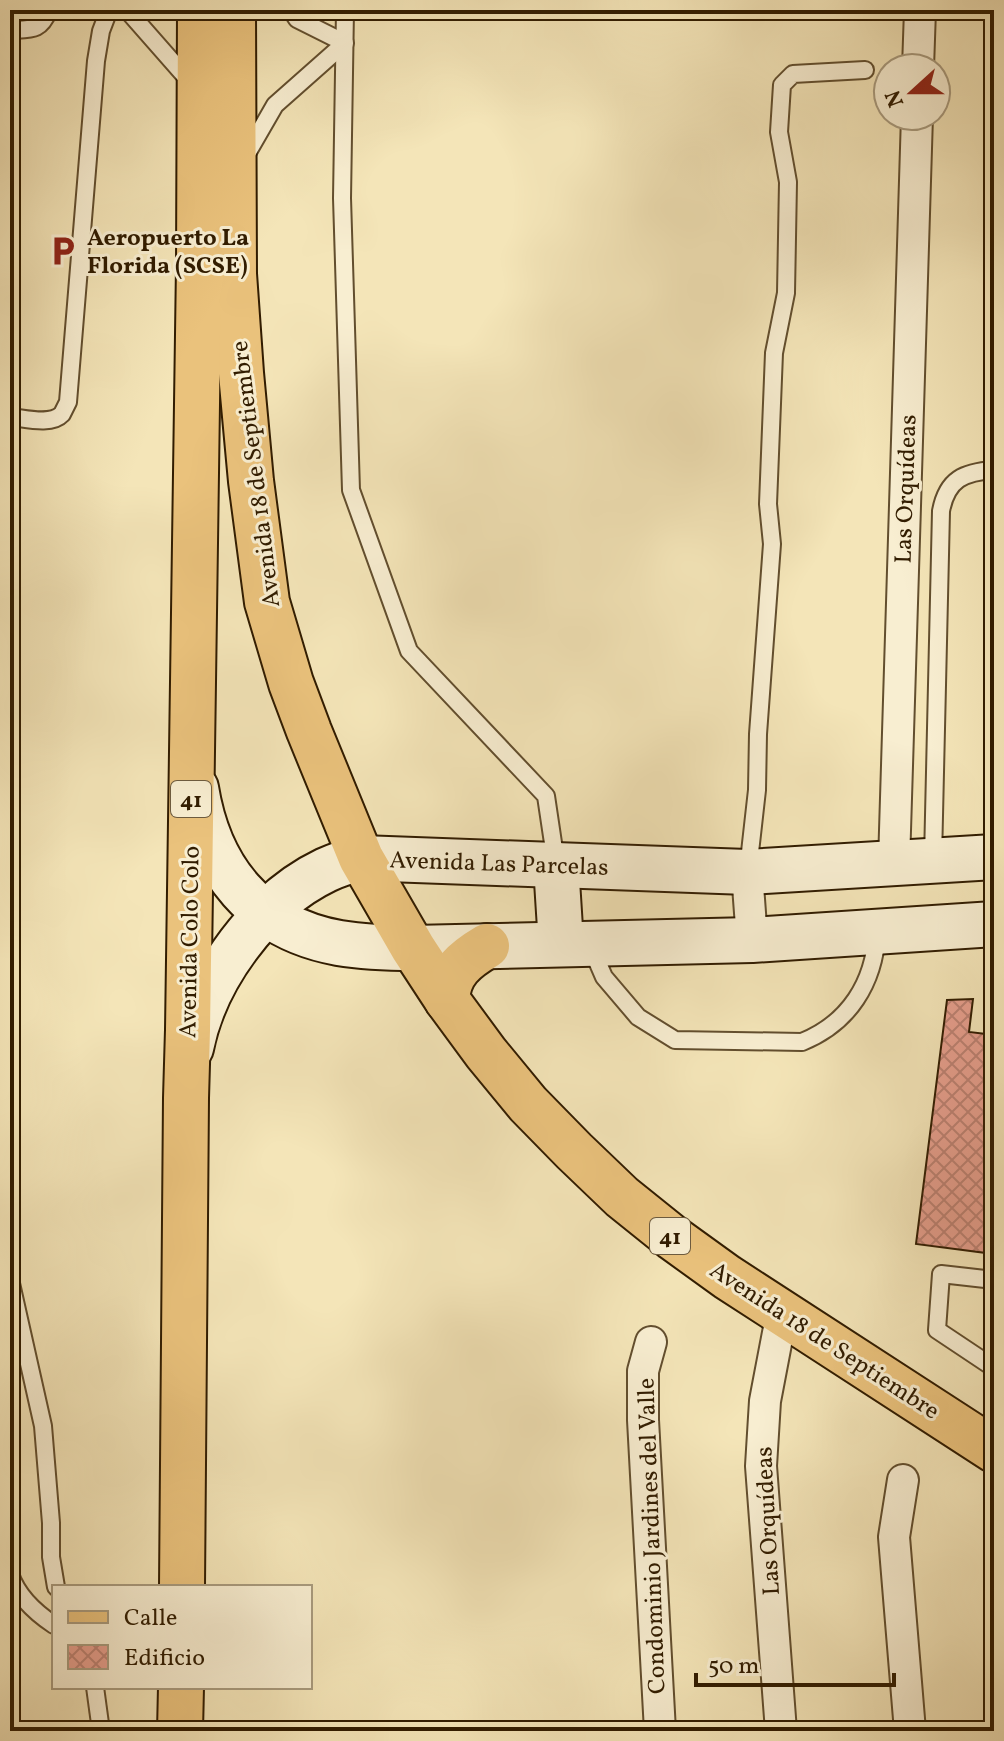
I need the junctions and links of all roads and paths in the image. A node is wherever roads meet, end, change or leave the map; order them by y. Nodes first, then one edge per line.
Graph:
1 (49, 10) edge
2 (109, 10) edge
3 (127, 10) edge
4 (200, 10) edge
5 (233, 10) edge
6 (291, 10) edge
7 (345, 10) edge
8 (920, 10) edge
9 (10, 30) edge
10 (345, 43) junction
11 (919, 52) edge
12 (865, 70) dead end
13 (200, 93) junction
14 (917, 132) edge
15 (234, 176) junction
16 (10, 417) edge
17 (994, 470) edge
18 (191, 738) junction
19 (994, 857) edge
20 (361, 858) junction
21 (914, 862) junction
22 (556, 865) junction
23 (747, 872) junction
24 (267, 913) junction
25 (994, 924) edge
26 (877, 932) junction
27 (752, 940) junction
28 (575, 944) junction
29 (487, 946) junction
30 (413, 948) junction
31 (447, 1000) junction
32 (186, 1098) junction
33 (10, 1279) edge
34 (994, 1280) edge
35 (782, 1312) junction
36 (651, 1342) dead end
37 (994, 1368) edge
38 (994, 1449) edge
39 (903, 1480) dead end
40 (10, 1574) edge
41 (56, 1585) edge
42 (182, 1585) edge
43 (52, 1624) edge
44 (95, 1689) edge
45 (181, 1689) edge
46 (101, 1731) edge
47 (180, 1731) edge
48 (660, 1731) edge
49 (781, 1731) edge
50 (910, 1731) edge

1 - 9 lane
2 - 16 lane
3 - 13 lane
4 - 13 main road, Avenida Colo Colo / 41
5 - 15 main road, Avenida 18 de Septiembre / 41
6 - 10 lane
7 - 10 lane
8 - 11 street
10 - 15 lane
10 - 22 lane
12 - 23 lane
13 - 18 main road, Avenida Colo Colo / 41
14 - 21 street, Las Orquídeas
15 - 20 main road, Avenida 18 de Septiembre / 41
17 - 21 lane
18 - 24 main road
18 - 32 main road, Avenida Colo Colo / 41
19 - 21 main road, Avenida Las Parcelas
20 - 22 main road, Avenida Las Parcelas
20 - 24 main road, Avenida Las Parcelas
20 - 30 main road, Avenida 18 de Septiembre / 41
21 - 23 main road, Avenida Las Parcelas
22 - 23 main road, Avenida Las Parcelas
22 - 28 main road
23 - 27 street
24 - 30 main road
24 - 32 main road, Avenida Las Parcelas
25 - 26 main road
26 - 27 main road
26 - 28 lane
27 - 28 main road
28 - 29 main road
29 - 30 main road
29 - 31 main road
30 - 31 main road, Avenida 18 de Septiembre / 41
31 - 35 main road, Avenida 18 de Septiembre / 41
32 - 42 main road, Avenida Colo Colo / 41
33 - 41 lane
34 - 37 lane
35 - 38 main road, Avenida 18 de Septiembre / 41
35 - 49 street, Las Orquídeas
36 - 48 street, Condominio Jardines del Valle
39 - 50 street
40 - 43 lane
44 - 46 lane
45 - 47 main road

